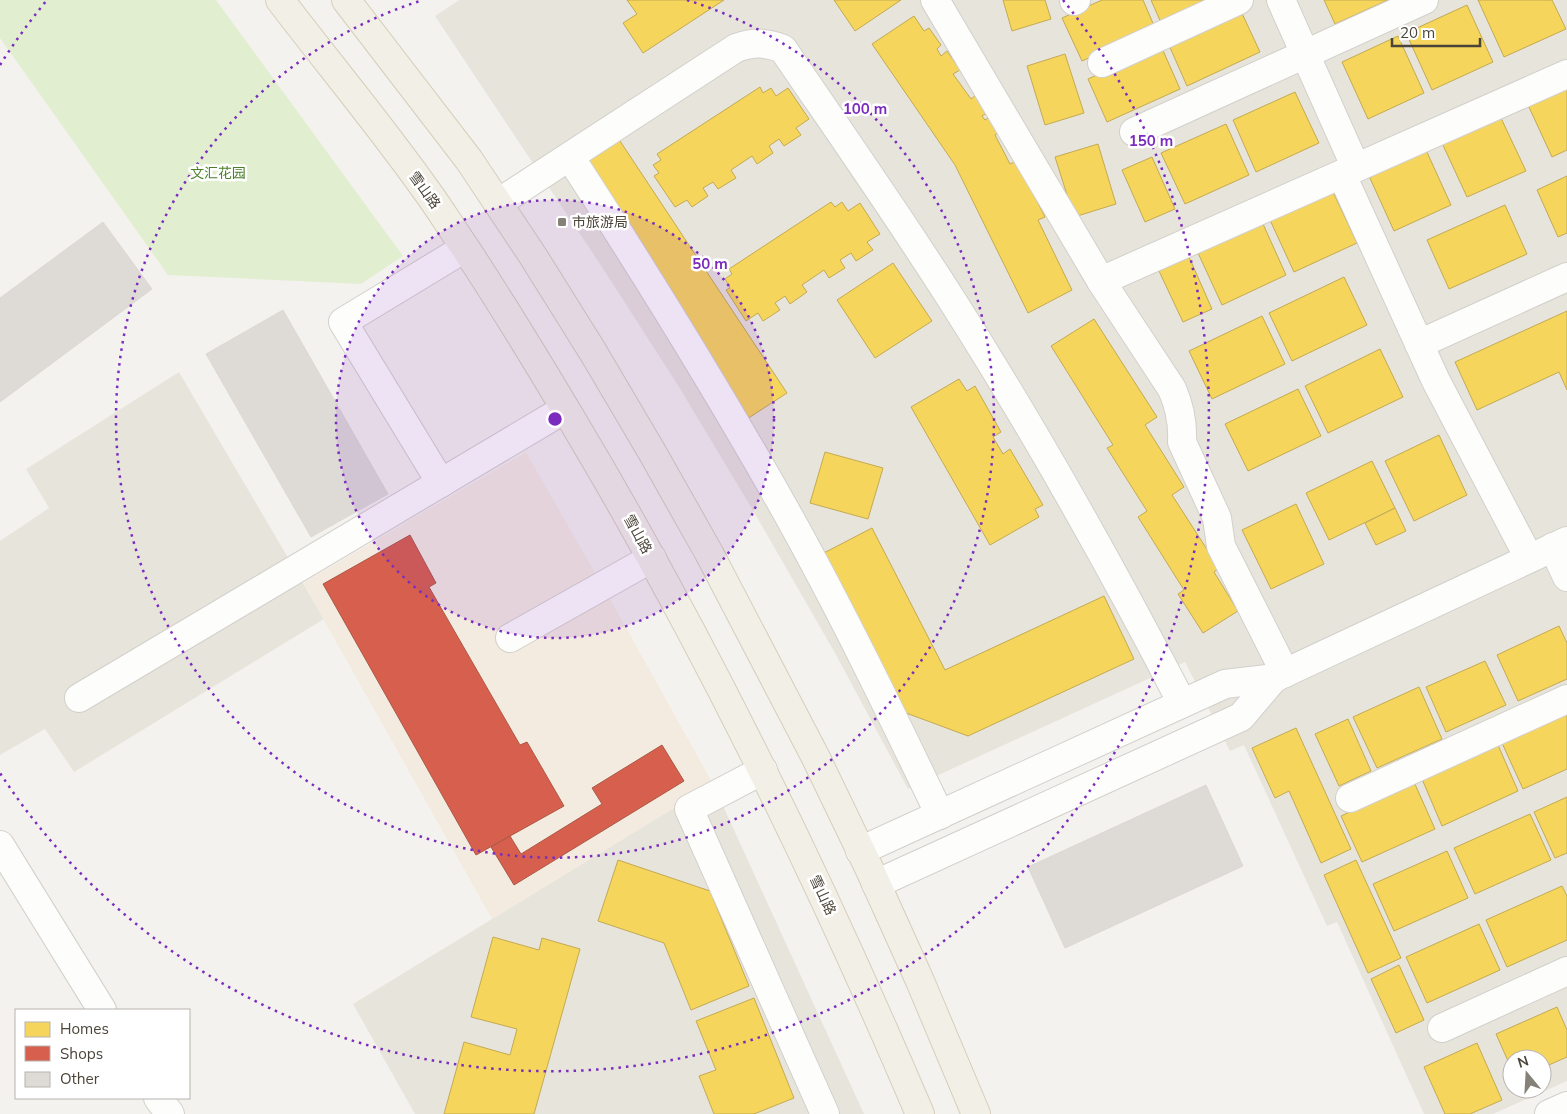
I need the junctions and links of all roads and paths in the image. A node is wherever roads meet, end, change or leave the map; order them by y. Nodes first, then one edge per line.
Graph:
1 (280, 0) edge
2 (346, 0) edge
3 (935, 0) edge
4 (1239, 0) edge
5 (1281, 0) edge
6 (1424, 0) edge
7 (1305, 54) junction
8 (1102, 63) dead end
9 (1567, 74) edge
10 (1134, 132) dead end
11 (570, 157) junction
12 (1349, 171) junction
13 (498, 203) junction
14 (465, 248) junction
15 (1567, 277) edge
16 (1101, 281) junction
17 (1419, 344) junction
18 (565, 409) junction
19 (441, 483) junction
20 (1560, 544) edge
21 (652, 558) junction
22 (1529, 558) junction
23 (1567, 577) edge
24 (510, 638) dead end
25 (1280, 676) junction
26 (80, 698) dead end
27 (1567, 699) edge
28 (1182, 703) junction
29 (763, 770) junction
30 (1350, 798) dead end
31 (940, 815) junction
32 (0, 845) edge
33 (860, 851) junction
34 (876, 884) junction
35 (1567, 971) edge
36 (101, 1009) edge
37 (1442, 1028) dead end
38 (159, 1099) edge
39 (1567, 1106) edge
40 (170, 1114) edge
41 (825, 1114) edge
42 (920, 1114) edge
43 (976, 1114) edge
44 (1549, 1114) edge

1 - 14 main road, 雪山路
2 - 13 main road
3 - 16 street
4 - 8 street
5 - 7 street
6 - 7 street
7 - 10 street
7 - 12 street
9 - 12 street
11 - 13 street
11 - 28 street
11 - 31 street
12 - 16 street
12 - 17 street
13 - 33 main road
14 - 18 main road, 雪山路
14 - 19 street
15 - 17 street
16 - 25 street
17 - 22 street
18 - 19 street
18 - 21 main road, 雪山路
19 - 26 street
20 - 22 street
20 - 23 street
21 - 24 street
21 - 29 main road, 雪山路
22 - 25 street
25 - 28 street
25 - 34 street
27 - 30 street
28 - 31 street
29 - 41 street
29 - 42 main road, 雪山路
31 - 33 street
32 - 36 street
33 - 34 main road
34 - 43 main road
35 - 37 street
38 - 40 street
39 - 44 street

